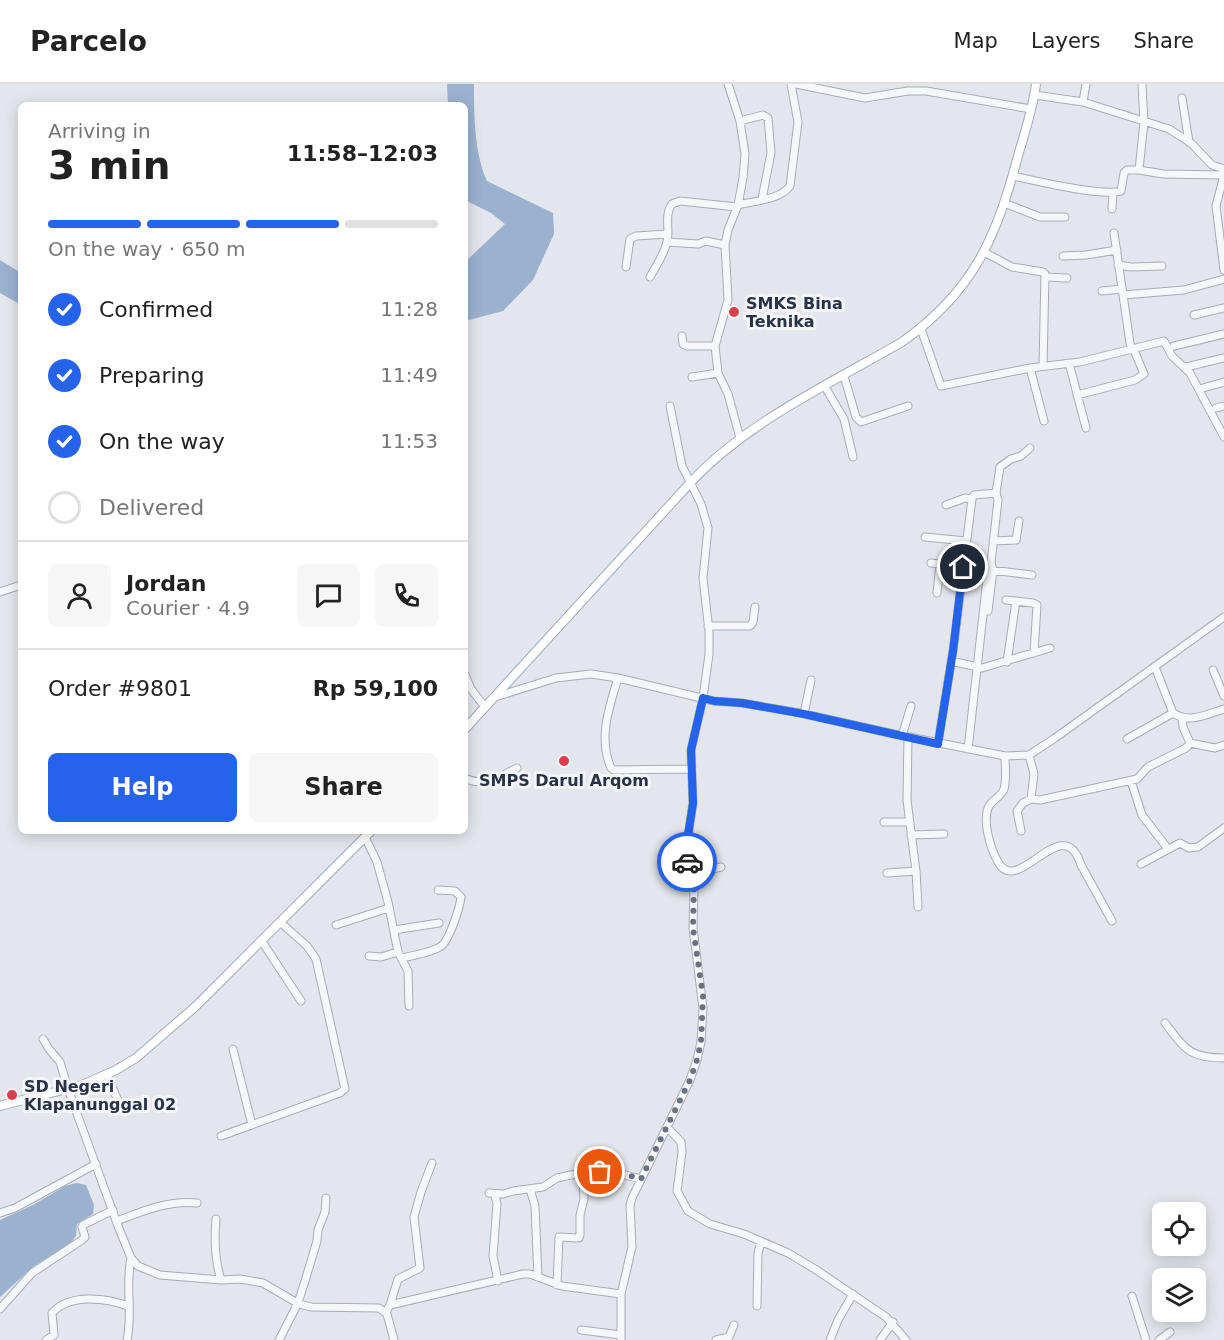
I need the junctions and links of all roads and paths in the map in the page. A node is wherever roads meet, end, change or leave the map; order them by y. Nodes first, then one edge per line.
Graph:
1 (728, 84) edge
2 (791, 84) edge
3 (796, 84) edge
4 (1036, 84) edge
5 (1086, 84) edge
6 (1142, 84) edge
7 (1035, 95) junction
8 (1182, 98) dead end
9 (1083, 102) junction
10 (1031, 109) junction
11 (740, 121) junction
12 (1144, 122) junction
13 (1189, 142) junction
14 (1224, 169) edge
15 (1139, 170) junction
16 (1224, 175) edge
17 (1013, 176) junction
18 (1113, 193) junction
19 (762, 199) junction
20 (1004, 203) junction
21 (737, 206) junction
22 (1112, 210) dead end
23 (1065, 217) dead end
24 (1114, 233) dead end
25 (668, 238) junction
26 (725, 245) junction
27 (1117, 250) junction
28 (984, 252) junction
29 (1063, 256) dead end
30 (1118, 265) junction
31 (1162, 266) dead end
32 (626, 267) dead end
33 (1224, 270) edge
34 (1046, 276) junction
35 (650, 277) dead end
36 (1067, 278) dead end
37 (1224, 279) edge
38 (1102, 291) dead end
39 (1122, 292) junction
40 (1224, 308) edge
41 (1194, 315) dead end
42 (921, 329) junction
43 (1224, 334) edge
44 (682, 336) dead end
45 (715, 346) junction
46 (1174, 346) dead end
47 (1132, 350) junction
48 (1224, 358) edge
49 (1069, 363) junction
50 (1043, 366) junction
51 (1186, 367) dead end
52 (1030, 368) junction
53 (718, 373) junction
54 (844, 376) junction
55 (692, 377) dead end
56 (1224, 382) edge
57 (825, 387) junction
58 (1203, 388) dead end
59 (1077, 395) junction
60 (670, 406) dead end
61 (908, 406) dead end
62 (1224, 406) edge
63 (1216, 408) dead end
64 (1044, 421) dead end
65 (1086, 428) dead end
66 (1224, 437) edge
67 (740, 438) junction
68 (1030, 448) dead end
69 (853, 457) dead end
70 (691, 482) junction
71 (996, 493) junction
72 (972, 499) junction
73 (946, 505) dead end
74 (1019, 521) dead end
75 (925, 537) dead end
76 (966, 541) junction
77 (993, 541) junction
78 (931, 563) dead end
79 (940, 564) junction
80 (963, 567) junction
81 (990, 568) junction
82 (1032, 575) dead end
83 (18, 586) edge
84 (0, 592) edge
85 (937, 593) dead end
86 (1006, 600) dead end
87 (1016, 601) junction
88 (755, 607) dead end
89 (1224, 617) edge
90 (708, 626) junction
91 (1050, 648) dead end
92 (1034, 653) junction
93 (951, 661) junction
94 (1007, 662) junction
95 (1155, 667) junction
96 (980, 668) junction
97 (1213, 670) dead end
98 (618, 678) junction
99 (812, 680) dead end
100 (468, 682) edge
101 (1224, 696) edge
102 (495, 697) junction
103 (703, 698) junction
104 (911, 706) dead end
105 (485, 707) junction
106 (1224, 708) edge
107 (1173, 713) junction
108 (804, 714) junction
109 (1182, 718) junction
110 (468, 726) edge
111 (905, 736) junction
112 (1127, 739) dead end
113 (1190, 743) junction
114 (938, 744) junction
115 (1224, 746) edge
116 (970, 749) junction
117 (1029, 755) junction
118 (1005, 756) junction
119 (517, 768) dead end
120 (692, 769) junction
121 (468, 779) edge
122 (1131, 781) junction
123 (1031, 799) junction
124 (884, 822) dead end
125 (909, 822) junction
126 (1224, 828) edge
127 (1021, 831) dead end
128 (368, 834) edge
129 (944, 834) dead end
130 (911, 836) junction
131 (1168, 849) junction
132 (1141, 864) dead end
133 (721, 867) dead end
134 (916, 871) junction
135 (887, 873) dead end
136 (691, 874) junction
137 (438, 890) dead end
138 (918, 907) dead end
139 (389, 908) junction
140 (1112, 921) dead end
141 (280, 922) junction
142 (439, 923) dead end
143 (336, 925) dead end
144 (394, 930) junction
145 (261, 940) junction
146 (400, 955) junction
147 (369, 956) dead end
148 (301, 1001) dead end
149 (409, 1006) dead end
150 (1166, 1023) dead end
151 (43, 1039) dead end
152 (233, 1049) dead end
153 (1224, 1058) edge
154 (107, 1075) junction
155 (68, 1089) junction
156 (0, 1106) edge
157 (122, 1110) dead end
158 (252, 1125) junction
159 (667, 1127) junction
160 (221, 1136) dead end
161 (432, 1163) dead end
162 (96, 1164) junction
163 (583, 1174) junction
164 (641, 1179) junction
165 (530, 1189) junction
166 (326, 1198) dead end
167 (197, 1203) dead end
168 (113, 1210) junction
169 (0, 1213) edge
170 (216, 1219) dead end
171 (117, 1221) junction
172 (761, 1242) junction
173 (132, 1258) junction
174 (538, 1277) junction
175 (221, 1280) junction
176 (498, 1281) junction
177 (557, 1285) junction
178 (621, 1294) junction
179 (853, 1294) junction
180 (1132, 1296) dead end
181 (297, 1303) junction
182 (128, 1306) junction
183 (757, 1306) dead end
184 (0, 1309) edge
185 (388, 1309) junction
186 (893, 1322) junction
187 (734, 1325) dead end
188 (581, 1330) dead end
189 (1170, 1332) dead end
190 (621, 1337) edge
191 (46, 1340) edge
192 (127, 1340) edge
193 (279, 1340) edge
194 (394, 1340) edge
195 (716, 1340) edge
196 (830, 1340) edge
197 (880, 1340) edge
198 (906, 1340) edge
199 (1146, 1340) edge
200 (1159, 1340) edge

1 - 11 street
2 - 19 street
3 - 10 street
4 - 7 main road
5 - 9 street
6 - 12 street
7 - 9 street
7 - 10 main road
8 - 13 street
9 - 12 street
10 - 17 main road
11 - 19 street
11 - 21 street
12 - 13 street
12 - 15 street
13 - 14 street
15 - 16 street
15 - 18 street
16 - 33 street
17 - 18 street
17 - 20 main road
18 - 22 street
19 - 21 street
20 - 23 street
20 - 28 main road
21 - 25 street
21 - 26 street
24 - 27 street
25 - 26 street
25 - 32 street
25 - 35 street
26 - 45 street
27 - 29 street
27 - 30 street
28 - 34 street
28 - 42 main road
30 - 31 street
30 - 39 street
34 - 36 street
34 - 50 street
37 - 39 street
38 - 39 street
39 - 47 street
40 - 41 street
42 - 52 street
42 - 54 main road
43 - 46 street
44 - 45 street
45 - 53 street
47 - 49 street
47 - 59 street
47 - 66 street
48 - 51 street
49 - 50 street
49 - 59 street
50 - 52 street
52 - 64 street
53 - 55 street
53 - 67 street
54 - 57 main road
54 - 61 street
56 - 58 street
57 - 67 main road
57 - 69 street
59 - 65 street
60 - 70 street
62 - 63 street
67 - 70 main road
68 - 71 street
70 - 90 street
70 - 102 main road
71 - 72 street
71 - 77 street
72 - 73 street
72 - 76 street
74 - 77 street
75 - 76 street
76 - 80 street
77 - 81 street
78 - 79 street
79 - 80 street
79 - 85 street
80 - 81 street
80 - 93 street
81 - 82 street
81 - 96 street
83 - 84 street
86 - 87 street
87 - 92 street
87 - 94 street
88 - 90 street
89 - 95 street
90 - 103 street
91 - 92 street
92 - 94 street
93 - 96 street
93 - 114 street
94 - 96 street
95 - 107 street
95 - 117 street
96 - 116 street
97 - 101 street
98 - 102 street
98 - 103 street
98 - 120 street
99 - 108 street
100 - 105 street
102 - 105 main road
103 - 108 street
103 - 120 street
104 - 111 street
105 - 110 main road
106 - 109 street
107 - 109 street
107 - 112 street
108 - 111 street
109 - 113 street
111 - 114 street
111 - 125 street
113 - 115 street
113 - 122 street
114 - 116 street
116 - 118 street
117 - 118 street
117 - 123 street
118 - 140 street
119 - 121 street
120 - 136 street
122 - 123 street
122 - 131 street
123 - 127 street
124 - 125 street
125 - 130 street
126 - 131 street
128 - 139 street
128 - 141 main road
129 - 130 street
130 - 134 street
131 - 132 street
133 - 136 street
134 - 135 street
134 - 138 street
136 - 159 street
137 - 146 street
139 - 143 street
139 - 144 street
141 - 145 main road
141 - 158 street
142 - 144 street
144 - 146 street
145 - 148 street
145 - 154 main road
146 - 147 street
146 - 149 street
150 - 153 street
151 - 155 street
152 - 158 street
154 - 155 main road
154 - 157 street
155 - 156 main road
155 - 162 street
158 - 160 street
159 - 164 street
159 - 172 street
161 - 185 street
162 - 168 street
162 - 169 street
163 - 164 street
163 - 165 street
163 - 177 street
164 - 178 street
165 - 174 street
165 - 176 street
166 - 181 street
167 - 171 street
168 - 171 street
168 - 184 street
170 - 175 street
171 - 173 street
172 - 179 street
172 - 183 street
173 - 175 street
173 - 182 street
174 - 176 street
174 - 177 street
175 - 181 street
176 - 185 street
177 - 178 street
178 - 190 street
179 - 186 street
179 - 196 street
180 - 199 street
181 - 185 street
181 - 193 street
182 - 191 street
182 - 192 street
185 - 194 street
186 - 197 street
186 - 198 street
187 - 195 street
188 - 190 street
189 - 200 street

